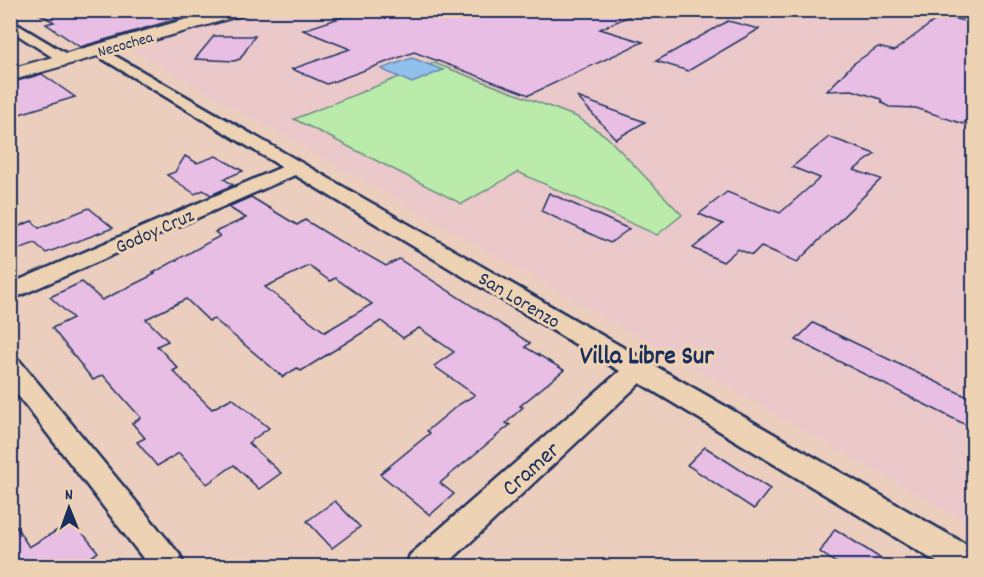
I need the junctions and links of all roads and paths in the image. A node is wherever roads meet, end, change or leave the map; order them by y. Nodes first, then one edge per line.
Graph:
1 (240, 10) edge
2 (10, 24) edge
3 (98, 50) junction
4 (65, 59) junction
5 (10, 75) edge
6 (297, 167) junction
7 (10, 293) edge
8 (10, 366) edge
9 (639, 369) junction
10 (168, 567) edge
11 (422, 567) edge
12 (972, 567) edge

1 - 3 main road, Necochea
2 - 4 street
3 - 4 main road, Necochea
3 - 6 street, San Lorenzo
4 - 5 main road, Necochea
6 - 7 street, Godoy Cruz
6 - 9 street, San Lorenzo
8 - 10 street
9 - 11 street, Cramer
9 - 12 street, San Lorenzo

